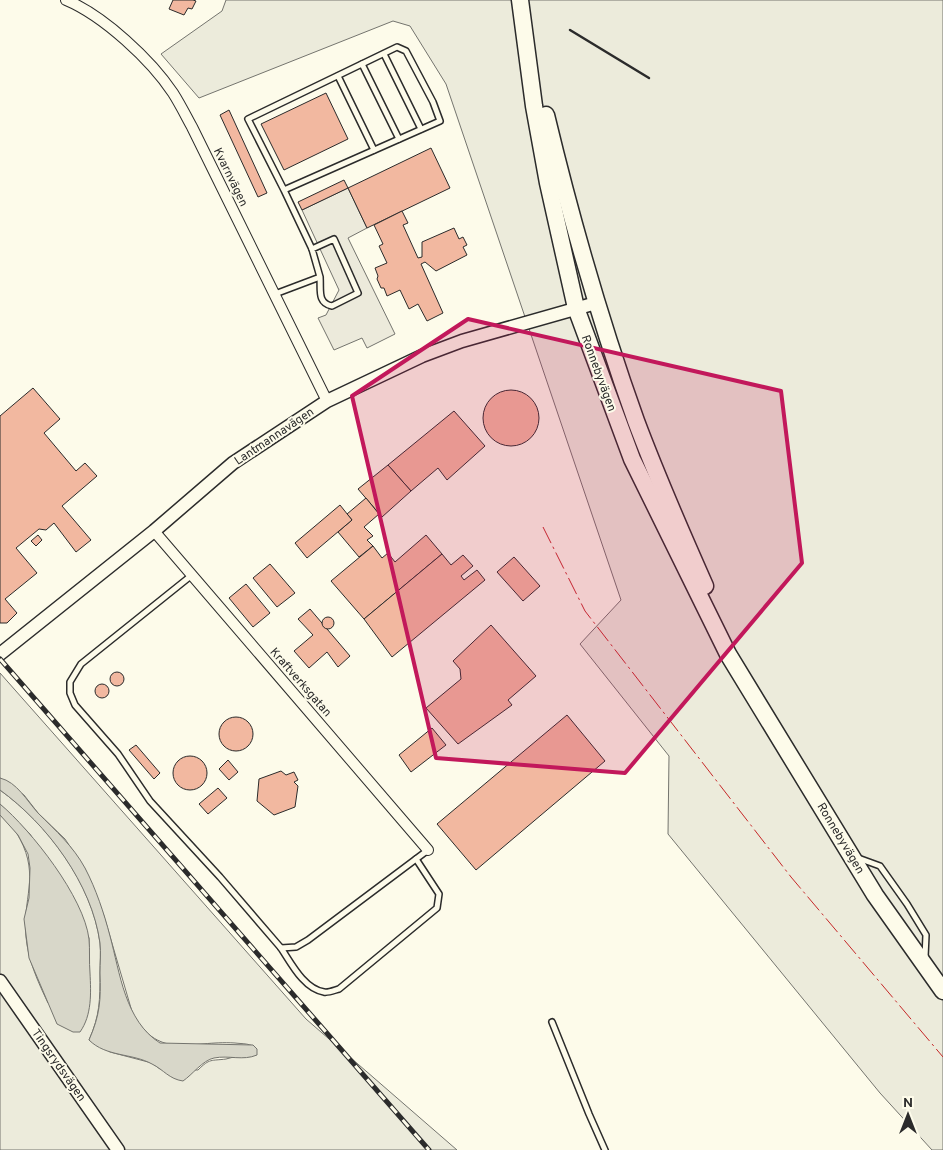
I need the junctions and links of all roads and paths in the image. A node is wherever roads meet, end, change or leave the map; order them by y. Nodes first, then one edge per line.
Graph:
1 (66, 0) edge
2 (520, 0) edge
3 (527, 40) junction
4 (384, 54) junction
5 (362, 64) junction
6 (338, 76) junction
7 (421, 129) junction
8 (399, 139) junction
9 (374, 150) junction
10 (284, 190) junction
11 (312, 249) junction
12 (320, 277) junction
13 (275, 294) junction
14 (596, 302) junction
15 (576, 308) junction
16 (327, 401) junction
17 (154, 531) junction
18 (192, 575) junction
19 (0, 654) edge
20 (746, 680) junction
21 (428, 850) joint
22 (416, 859) junction
23 (281, 948) junction
24 (0, 981) edge
25 (943, 991) edge
26 (552, 1022) dead end
27 (118, 1150) edge
28 (606, 1150) edge

1 - 13 street, Kvarnvägen
2 - 3 main road, Ronnebyvägen
3 - 14 main road, Ronnebyvägen
3 - 15 main road, Ronnebyvägen
4 - 5 lane
4 - 7 lane
4 - 7 lane
5 - 6 lane
5 - 8 lane
6 - 9 lane
6 - 10 lane
7 - 8 lane
8 - 9 lane
9 - 10 lane
10 - 11 lane
11 - 12 lane
11 - 12 lane
12 - 13 lane
13 - 16 street, Kvarnvägen
14 - 15 street, Lantmannavägen
14 - 20 main road, Ronnebyvägen
15 - 16 street, Lantmannavägen
15 - 20 main road, Ronnebyvägen
16 - 17 street, Lantmannavägen
17 - 18 street, Kraftverksgatan
17 - 19 street, Lantmannavägen
18 - 21 street, Kraftverksgatan
18 - 23 lane
20 - 25 main road, Ronnebyvägen
21 - 22 lane
22 - 23 lane
22 - 23 lane
24 - 27 street, Tingsrydsvägen
26 - 28 lane

